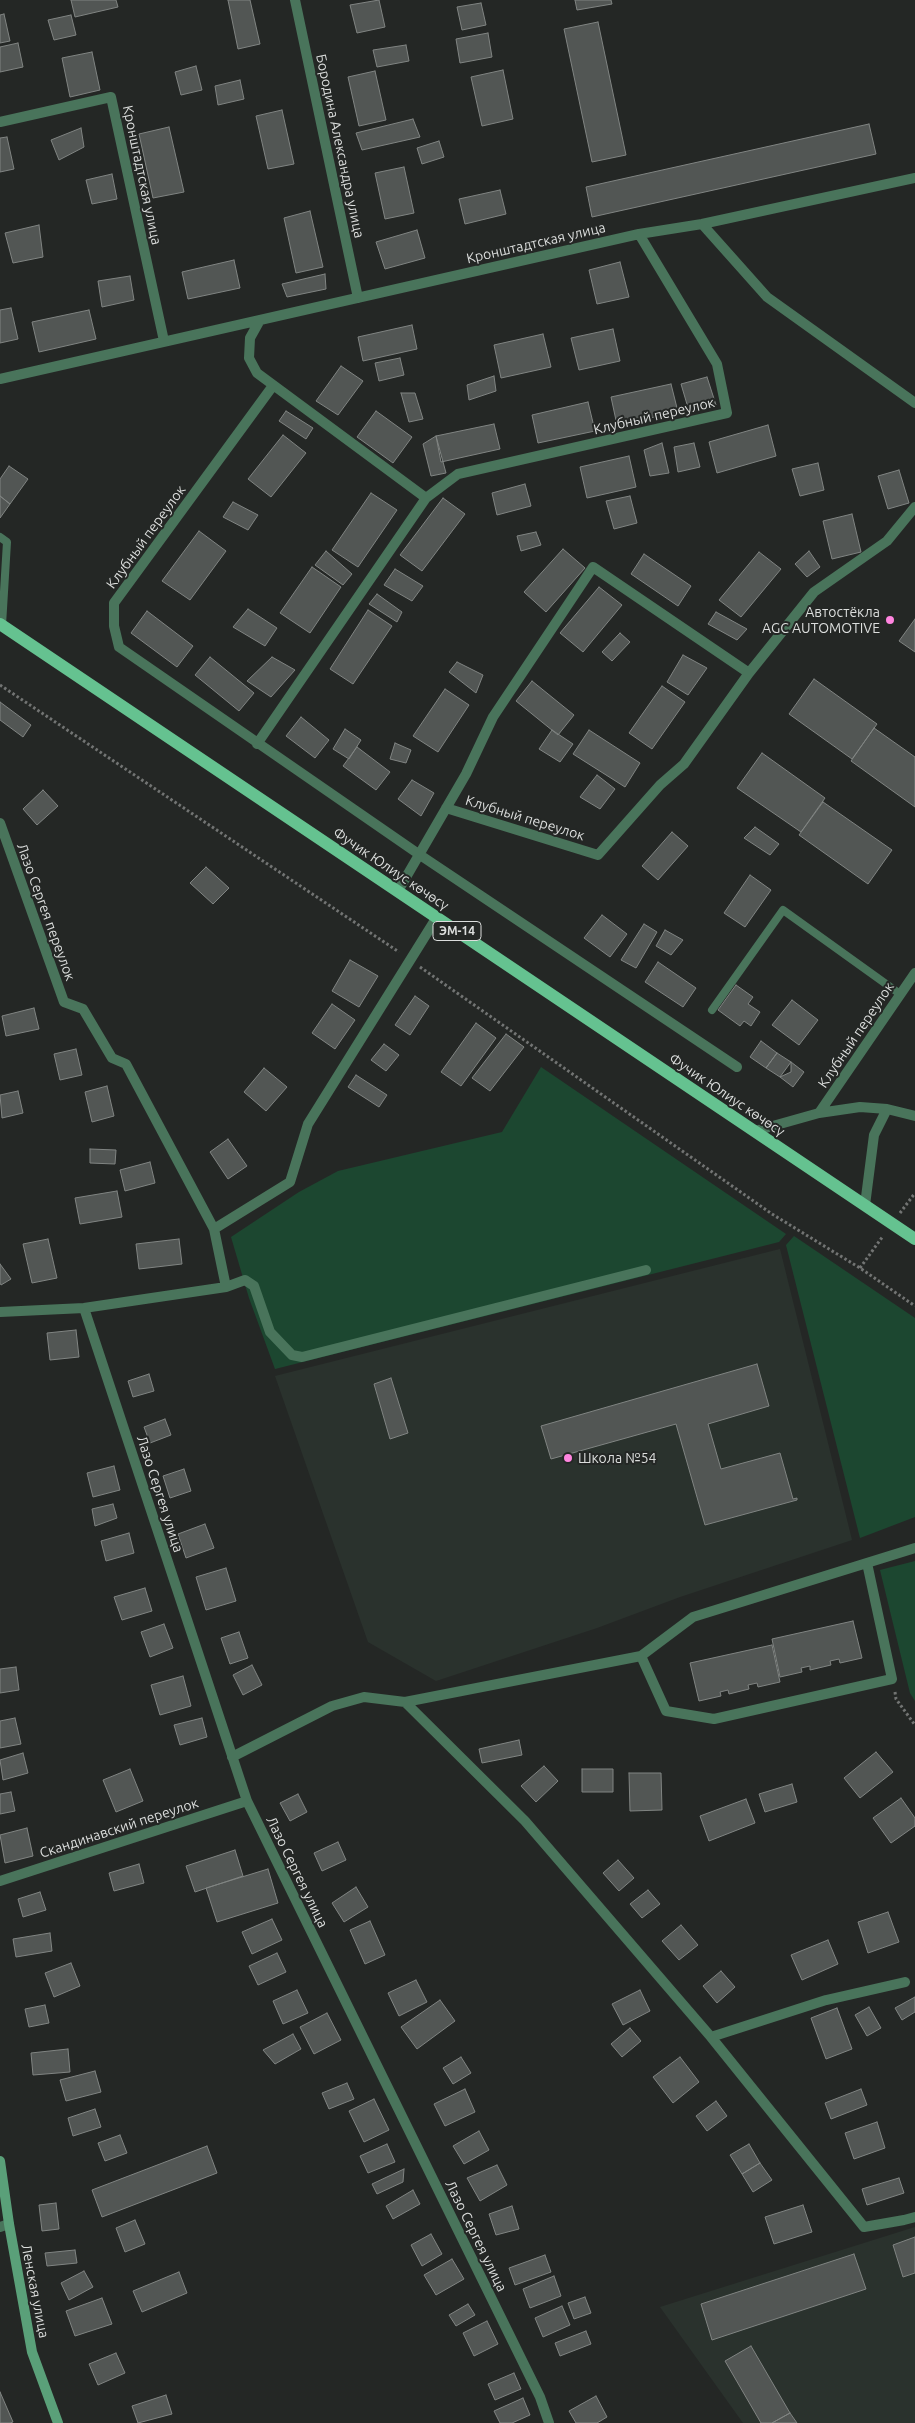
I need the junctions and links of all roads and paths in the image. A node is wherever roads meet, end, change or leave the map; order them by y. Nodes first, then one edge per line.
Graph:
1 (295, 0) edge
2 (0, 122) edge
3 (915, 178) edge
4 (702, 224) junction
5 (639, 234) junction
6 (358, 298) junction
7 (260, 320) junction
8 (164, 341) junction
9 (0, 379) edge
10 (272, 387) junction
11 (915, 403) edge
12 (426, 498) junction
13 (915, 507) edge
14 (0, 537) edge
15 (1, 624) edge
16 (749, 673) junction
17 (0, 686) edge
18 (257, 744) junction
19 (446, 808) junction
20 (0, 823) edge
21 (420, 855) junction
22 (398, 891) junction
23 (437, 917) junction
24 (410, 960) junction
25 (915, 973) edge
26 (900, 994) junction
27 (712, 1010) dead end
28 (737, 1067) dead end
29 (887, 1109) junction
30 (819, 1113) junction
31 (915, 1116) edge
32 (755, 1131) junction
33 (865, 1205) junction
34 (214, 1229) junction
35 (915, 1239) edge
36 (646, 1270) dead end
37 (226, 1287) junction
38 (915, 1306) edge
39 (84, 1308) junction
40 (0, 1312) edge
41 (915, 1548) edge
42 (867, 1563) junction
43 (641, 1656) junction
44 (892, 1679) junction
45 (405, 1702) junction
46 (915, 1725) edge
47 (232, 1757) junction
48 (247, 1801) junction
49 (0, 1881) edge
50 (906, 1982) dead end
51 (712, 2037) junction
52 (0, 2161) edge
53 (915, 2217) edge
54 (4, 2225) edge
55 (58, 2423) edge
56 (549, 2423) edge

1 - 6 street, Бородина Александра улица
2 - 8 street, Кронштадтская улица
3 - 4 street, Кронштадтская улица
4 - 5 street, Кронштадтская улица
4 - 11 street
5 - 6 street, Кронштадтская улица
5 - 12 street, Клубный переулок
6 - 7 street, Кронштадтская улица
7 - 8 street, Кронштадтская улица
7 - 10 street
8 - 9 street, Кронштадтская улица
10 - 12 street
10 - 18 street, Клубный переулок
12 - 18 street, Клубный переулок
13 - 16 street, Клубный переулок
14 - 15 lane
15 - 22 main road, Фучик Юлиус көчөсү / ЭМ-14
16 - 19 street, Клубный переулок
16 - 19 street, Клубный переулок
17 - 24 path
18 - 21 street, Клубный переулок
19 - 21 street, Клубный переулок
20 - 34 street, Лазо Сергея переулок
21 - 22 street, Клубный переулок
21 - 28 street, Клубный переулок
22 - 23 main road, Фучик Юлиус көчөсү / ЭМ-14
23 - 24 street
23 - 32 main road, Фучик Юлиус көчөсү / ЭМ-14
24 - 34 street
24 - 38 path
25 - 26 street, Клубный переулок
26 - 27 lane
26 - 30 street, Клубный переулок
29 - 30 street
29 - 31 street
29 - 33 street
30 - 32 street
32 - 33 main road, Фучик Юлиус көчөсү / ЭМ-14
33 - 35 main road, Фучик Юлиус көчөсү / ЭМ-14
34 - 37 street, Лазо Сергея переулок
36 - 37 street
37 - 39 street
39 - 40 street
39 - 47 street, Лазо Сергея улица
41 - 42 street
42 - 43 street
42 - 44 street
43 - 44 street
43 - 45 street
44 - 46 path
45 - 47 street
45 - 51 street
47 - 48 street, Лазо Сергея улица
48 - 49 street, Скандинавский переулок
48 - 56 street, Лазо Сергея улица
50 - 51 street
51 - 53 street
52 - 54 main road, Ленская улица
54 - 55 main road, Ленская улица

